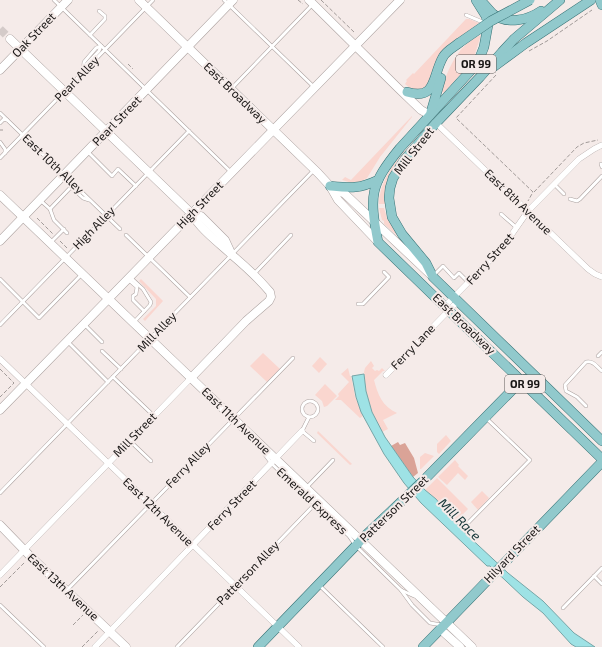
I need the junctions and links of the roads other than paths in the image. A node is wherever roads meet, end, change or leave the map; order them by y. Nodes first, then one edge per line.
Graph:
1 (54, 0) edge
2 (68, 0) edge
3 (139, 0) edge
4 (153, 0) edge
5 (400, 0) edge
6 (479, 0) edge
7 (530, 0) edge
8 (559, 0) edge
9 (229, 2) edge
10 (311, 2) edge
11 (597, 3) edge
12 (61, 7) junction
13 (146, 7) junction
14 (99, 11) dead end
15 (466, 15) dead end
16 (488, 25) junction
17 (90, 35) junction
18 (10, 39) tunnel mouth
19 (459, 43) junction
20 (101, 46) junction
21 (272, 46) junction
22 (355, 46) junction
23 (188, 48) junction
24 (20, 50) junction
25 (105, 50) junction
26 (0, 70) edge
27 (83, 73) junction
28 (480, 77) junction
29 (392, 81) junction
30 (314, 87) junction
31 (231, 89) junction
32 (147, 90) junction
33 (63, 91) junction
34 (406, 92) junction
35 (0, 113) edge
36 (430, 115) junction
37 (0, 118) edge
38 (9, 122) junction
39 (0, 123) edge
40 (436, 123) junction
41 (273, 130) junction
42 (189, 131) junction
43 (106, 132) junction
44 (22, 135) junction
45 (0, 142) edge
46 (602, 145) edge
47 (87, 151) junction
48 (5, 153) junction
49 (0, 158) edge
50 (314, 170) junction
51 (232, 172) junction
52 (149, 173) junction
53 (64, 175) junction
54 (602, 176) edge
55 (378, 180) junction
56 (554, 184) junction
57 (136, 186) junction
58 (330, 186) junction
59 (564, 194) dead end
60 (0, 195) edge
61 (570, 199) dead end
62 (40, 200) junction
63 (90, 201) junction
64 (50, 209) junction
65 (528, 211) junction
66 (191, 214) junction
67 (501, 214) dead end
68 (23, 216) junction
69 (106, 216) junction
70 (374, 221) junction
71 (517, 228) junction
72 (120, 229) dead end
73 (64, 230) junction
74 (67, 233) dead end
75 (126, 235) dead end
76 (291, 235) dead end
77 (53, 240) junction
78 (0, 241) edge
79 (378, 242) junction
80 (68, 255) junction
81 (232, 255) junction
82 (149, 257) junction
83 (384, 272) dead end
84 (82, 274) junction
85 (253, 275) junction
86 (129, 277) junction
87 (432, 277) junction
88 (602, 277) edge
89 (0, 280) edge
90 (468, 282) junction
91 (136, 294) junction
92 (145, 294) junction
93 (190, 297) junction
94 (108, 299) junction
95 (456, 299) junction
96 (23, 302) junction
97 (358, 304) dead end
98 (447, 308) junction
99 (144, 311) junction
100 (133, 323) junction
101 (83, 324) junction
102 (0, 325) edge
103 (150, 339) junction
104 (67, 341) junction
105 (102, 342) dead end
106 (102, 351) dead end
107 (602, 352) edge
108 (598, 356) dead end
109 (293, 358) dead end
110 (0, 359) edge
111 (121, 369) junction
112 (602, 371) edge
113 (386, 375) dead end
114 (534, 375) junction
115 (113, 377) junction
116 (191, 378) junction
117 (521, 381) junction
118 (108, 382) junction
119 (25, 384) junction
120 (586, 406) dead end
121 (0, 410) edge
122 (154, 416) junction
123 (309, 417) junction
124 (485, 417) junction
125 (232, 420) junction
126 (67, 424) junction
127 (302, 431) junction
128 (130, 440) junction
129 (314, 441) dead end
130 (602, 441) edge
131 (333, 460) dead end
132 (602, 460) edge
133 (151, 461) dead end
134 (274, 461) junction
135 (108, 464) junction
136 (306, 488) junction
137 (0, 493) edge
138 (317, 502) junction
139 (150, 504) junction
140 (0, 525) edge
141 (465, 526) dead end
142 (358, 544) junction
143 (193, 546) junction
144 (24, 550) junction
145 (602, 568) edge
146 (0, 575) edge
147 (594, 576) junction
148 (318, 584) junction
149 (602, 584) edge
150 (235, 586) junction
151 (67, 590) junction
152 (401, 590) junction
153 (0, 605) edge
154 (562, 608) dead end
155 (443, 625) junction
156 (277, 627) junction
157 (110, 631) junction
158 (44, 647) edge
159 (95, 647) edge
160 (126, 647) edge
161 (177, 647) edge
162 (258, 647) edge
163 (299, 647) edge
164 (383, 647) edge
165 (422, 647) edge
166 (460, 647) edge
167 (467, 647) edge
168 (472, 647) edge

1 - 12 lane
2 - 12 main road, Oak Street
3 - 13 main road, East Broadway
4 - 13 lane, Pearl Alley
5 - 22 main road, High Street
6 - 8 main road
6 - 16 main road
7 - 19 main road, bridge
8 - 28 main road
9 - 21 lane
9 - 23 main road, Pearl Street
10 - 21 lane
10 - 22 main road
11 - 28 main road
12 - 17 lane
12 - 24 main road, Oak Street
13 - 23 main road, East Broadway
13 - 25 lane, Pearl Alley
14 - 17 lane
15 - 16 lane
16 - 36 main road, OR 99
17 - 20 lane
18 - 24 main road
19 - 34 main road
19 - 36 main road, Mill Street
20 - 25 lane
20 - 27 lane
21 - 30 lane
21 - 31 lane
22 - 29 main road
22 - 30 main road, High Street
23 - 31 main road, East Broadway
23 - 32 main road, Pearl Street
24 - 26 main road, Oak Street
24 - 33 main road
25 - 27 lane, Pearl Alley
25 - 32 lane
27 - 33 lane, Pearl Alley
28 - 40 main road, Mill Street
29 - 34 main road
29 - 36 main road
30 - 41 main road, High Street
31 - 41 main road, East Broadway
32 - 42 lane
32 - 43 main road, Pearl Street
33 - 43 main road
33 - 44 lane, Pearl Alley
34 - 36 main road
35 - 38 lane, East 10th Alley
36 - 40 main road
36 - 55 main road, Mill Street / OR 99
37 - 38 lane
38 - 39 lane
38 - 44 lane, East 10th Alley
40 - 65 street, East 8th Avenue
40 - 87 main road, Mill Street
41 - 50 main road, East Broadway
41 - 51 main road, High Street
42 - 51 lane
42 - 52 lane, High Alley
43 - 47 main road, Pearl Street
43 - 52 main road
44 - 48 lane, Pearl Alley
44 - 53 lane, East 10th Alley
45 - 48 lane
46 - 56 street, Ferry Street
47 - 53 main road, Pearl Street
47 - 57 lane
48 - 49 lane, Pearl Alley
50 - 58 main road, East Broadway
50 - 81 lane, Mill Alley
51 - 66 main road, High Street
52 - 57 lane, High Alley
52 - 66 main road
53 - 62 main road, Pearl Street
53 - 63 lane, East 10th Alley
54 - 61 lane
55 - 58 main road
55 - 70 main road, Mill Street / OR 99
56 - 59 lane
56 - 65 street, Ferry Street
57 - 69 lane, High Alley
58 - 70 main road, East Broadway
58 - 79 main road, East Broadway
60 - 68 main road, East 11th Avenue
62 - 64 lane
62 - 68 main road, Pearl Street
63 - 64 lane
63 - 69 lane, East 10th Alley
64 - 73 lane
65 - 71 street, Ferry Street
65 - 88 street, East 8th Avenue
66 - 81 main road
66 - 82 main road, High Street
67 - 71 lane
68 - 77 main road, East 11th Avenue
68 - 78 main road, Pearl Street
69 - 72 lane, East 10th Alley
69 - 80 lane, High Alley
70 - 79 main road, Mill Street / OR 99
70 - 87 main road, East Broadway
71 - 90 street, Ferry Street
73 - 74 lane
73 - 77 lane
75 - 82 lane
76 - 85 lane
77 - 80 main road, East 11th Avenue
79 - 98 main road, East Broadway / OR 99
80 - 84 main road, East 11th Avenue
80 - 96 lane, High Alley
81 - 85 main road
81 - 93 lane, Mill Alley
82 - 86 main road, High Street
82 - 93 lane
83 - 97 lane
84 - 94 main road, East 11th Avenue
84 - 96 lane
85 - 116 main road, Mill Street
86 - 91 lane
86 - 92 lane
86 - 94 main road, High Street
87 - 90 lane
87 - 95 main road, East Broadway
89 - 96 lane
90 - 95 street, Ferry Street
91 - 92 lane
91 - 99 lane
92 - 99 lane
93 - 103 lane, Mill Alley
94 - 100 main road, East 11th Avenue
94 - 101 main road, High Street
95 - 98 street, Ferry Lane
95 - 114 main road, East Broadway
96 - 102 lane, High Alley
98 - 113 street, Ferry Lane
98 - 117 main road, East Broadway / OR 99
99 - 100 lane
100 - 103 main road, East 11th Avenue
101 - 104 main road, High Street
101 - 105 lane
103 - 111 lane, Mill Alley
103 - 116 main road, East 11th Avenue
104 - 118 lane
104 - 119 main road, High Street
106 - 111 lane
107 - 108 lane
109 - 125 lane, Ferry Alley
110 - 119 street, East 12th Avenue
111 - 115 lane, Mill Alley
112 - 120 lane
114 - 117 main road, Patterson Street
114 - 130 main road, East Broadway
115 - 118 lane, Mill Alley
115 - 122 lane
116 - 122 street, Mill Street
116 - 125 main road, East 11th Avenue
117 - 124 main road, Patterson Street
117 - 132 main road, East Broadway / OR 99
118 - 126 lane, Mill Alley
119 - 121 main road, High Street
119 - 126 street, East 12th Avenue
122 - 128 street, Mill Street
123 - 123 lane
123 - 127 lane
124 - 141 lane
124 - 142 main road, Patterson Street
125 - 134 main road, East 11th Avenue
125 - 139 lane, Ferry Alley
126 - 135 street, East 12th Avenue
126 - 137 lane, Mill Alley
127 - 129 lane
127 - 134 street, Ferry Street
128 - 133 lane
128 - 135 street, Mill Street
131 - 136 lane
132 - 155 main road, Hilyard Street
134 - 136 main road, East 11th Avenue
134 - 138 lane, Emerald Express
134 - 143 street, Ferry Street
135 - 139 street, East 12th Avenue
135 - 144 street, Mill Street
136 - 138 main road, East 11th Avenue
138 - 142 main road, East 11th Avenue
138 - 150 lane, Patterson Alley
139 - 143 street, East 12th Avenue
139 - 151 lane, Ferry Alley
140 - 144 main road, East 13th Avenue
142 - 148 main road, Patterson Street
142 - 152 lane, Emerald Express
142 - 155 main road, East 11th Avenue
143 - 150 street, East 12th Avenue
143 - 157 street, Ferry Street
144 - 146 street, Mill Street
144 - 151 main road, East 13th Avenue
145 - 147 lane
147 - 149 lane
147 - 154 lane
148 - 156 main road, Patterson Street
148 - 164 lane
150 - 156 street, East 12th Avenue
150 - 161 lane, Patterson Alley
151 - 157 main road, East 13th Avenue
152 - 155 lane, Emerald Express
152 - 155 lane, Emerald Express
153 - 158 lane
155 - 165 main road, Hilyard Street
155 - 166 main road, East 11th Avenue
155 - 167 lane, Emerald Express
155 - 168 main road, East 11th Avenue
156 - 162 main road, Patterson Street
156 - 163 street, East 12th Avenue
157 - 159 street, Ferry Street
157 - 160 main road, East 13th Avenue

